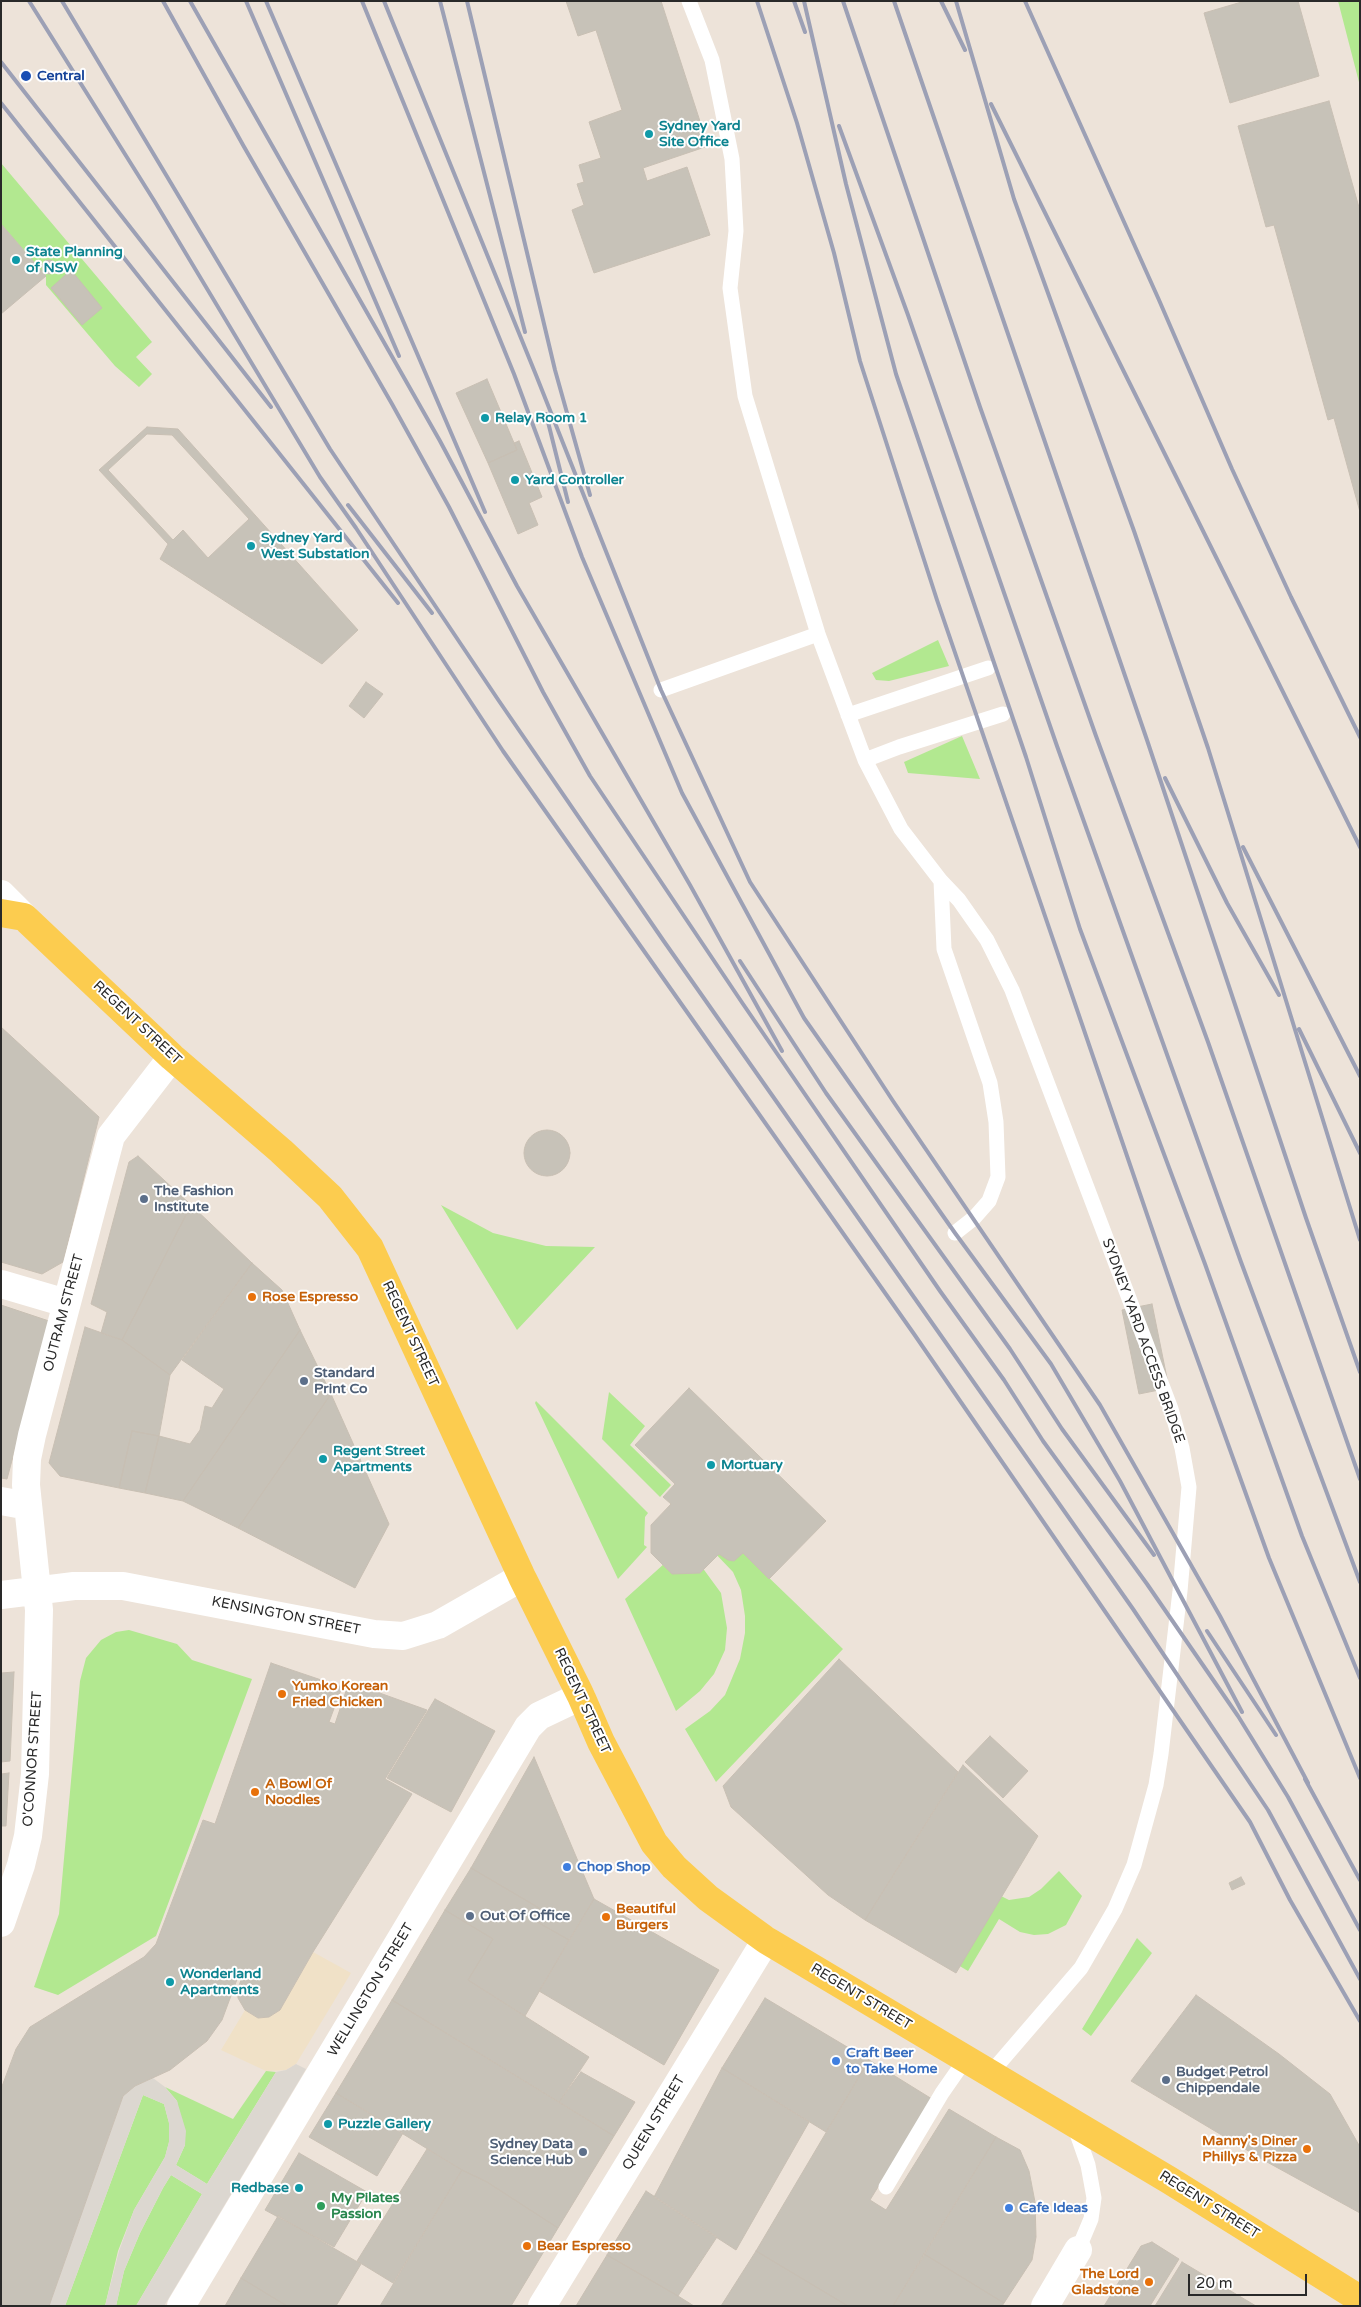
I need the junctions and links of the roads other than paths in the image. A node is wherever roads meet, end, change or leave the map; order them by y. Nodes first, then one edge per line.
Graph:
1 (689, 1) edge
2 (818, 634) junction
3 (988, 668) dead end
4 (661, 690) dead end
5 (1003, 714) dead end
6 (848, 715) junction
7 (865, 760) junction
8 (941, 881) junction
9 (1, 894) edge
10 (13, 915) edge
11 (172, 1057) junction
12 (955, 1233) dead end
13 (1, 1284) edge
14 (66, 1303) junction
15 (1, 1501) edge
16 (28, 1506) junction
17 (522, 1578) junction
18 (38, 1591) junction
19 (1, 1596) edge
20 (581, 1696) junction
21 (1, 1923) edge
22 (766, 1940) junction
23 (965, 2060) junction
24 (989, 2075) junction
25 (1074, 2124) junction
26 (886, 2187) dead end
27 (1078, 2250) joint
28 (1360, 2299) edge
29 (181, 2306) edge
30 (542, 2306) edge
31 (1045, 2306) edge

1 - 2 lane, SYDNEY YARD ACCESS BRIDGE
2 - 4 lane
2 - 6 lane, SYDNEY YARD ACCESS BRIDGE
3 - 6 lane
5 - 7 lane
6 - 7 lane, SYDNEY YARD ACCESS BRIDGE
7 - 8 lane, SYDNEY YARD ACCESS BRIDGE
8 - 12 lane
8 - 24 lane, SYDNEY YARD ACCESS BRIDGE
9 - 10 street
10 - 11 main road, REGENT STREET
11 - 14 street, OUTRAM STREET
11 - 17 main road, REGENT STREET
13 - 14 street
14 - 16 street, OUTRAM STREET
15 - 16 street
16 - 18 street, OUTRAM STREET
17 - 18 street, KENSINGTON STREET
17 - 20 main road, REGENT STREET
18 - 19 street, KENSINGTON STREET
18 - 21 street, O'CONNOR STREET
20 - 22 main road, REGENT STREET
20 - 29 street, WELLINGTON STREET
22 - 23 main road, REGENT STREET
22 - 30 street, QUEEN STREET
23 - 24 main road, REGENT STREET
23 - 26 lane
24 - 25 main road, REGENT STREET
25 - 27 lane
25 - 28 main road, REGENT STREET
27 - 31 street

